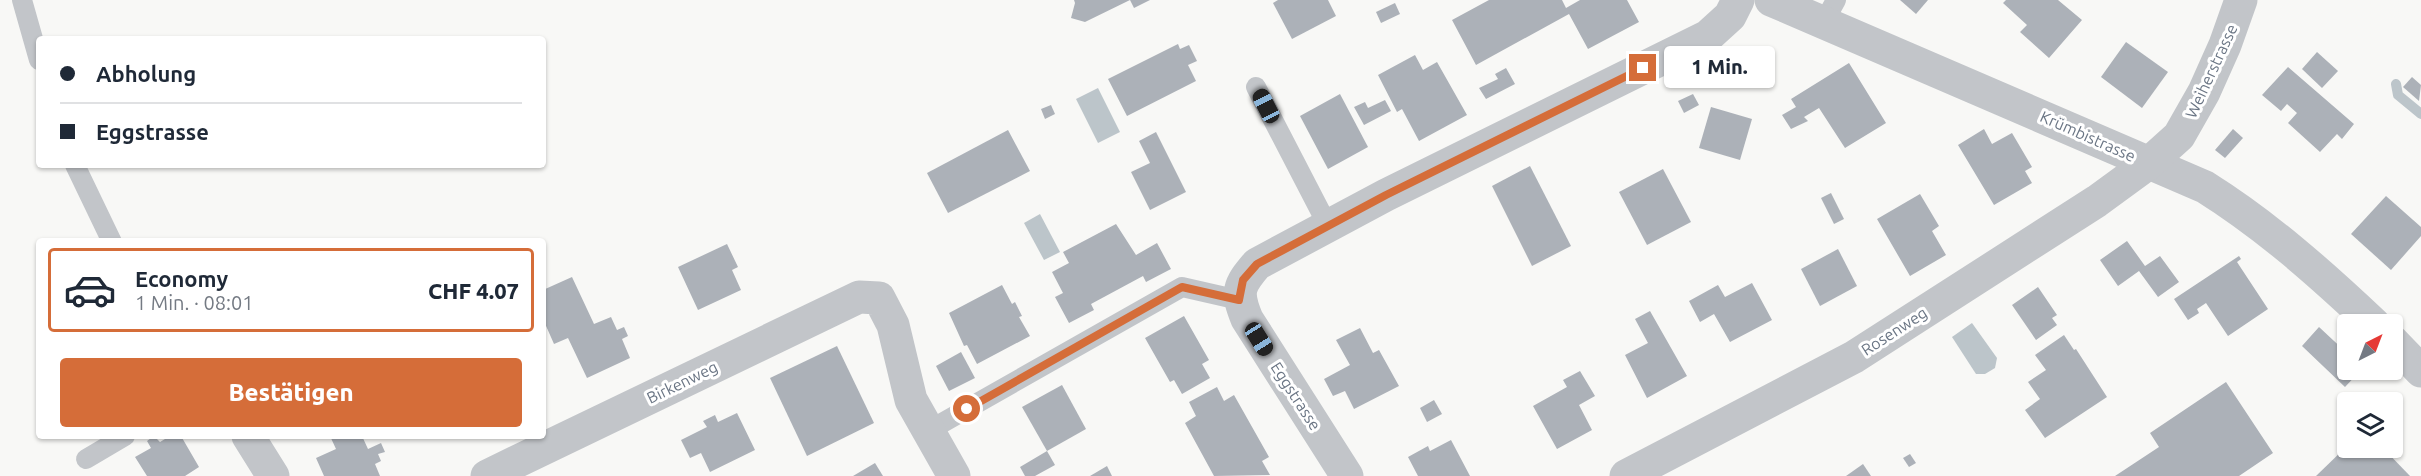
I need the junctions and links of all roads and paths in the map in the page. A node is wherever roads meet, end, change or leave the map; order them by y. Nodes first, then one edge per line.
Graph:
1 (22, 0) edge
2 (1737, 0) edge
3 (1771, 0) edge
4 (2241, 0) edge
5 (1830, 11) edge
6 (36, 49) edge
7 (1256, 87) dead end
8 (2149, 163) junction
9 (76, 168) edge
10 (1328, 226) junction
11 (110, 238) edge
12 (1239, 300) junction
13 (2363, 314) edge
14 (2403, 352) edge
15 (2421, 371) edge
16 (928, 431) junction
17 (121, 439) edge
18 (250, 439) edge
19 (86, 459) dead end
20 (273, 476) edge
21 (487, 476) edge
22 (954, 476) edge
23 (1347, 476) edge
24 (1626, 476) edge

1 - 6 lane
2 - 10 street
3 - 5 street, Krümbistrasse
4 - 8 street, Weiherstrasse
5 - 8 street, Krümbistrasse
7 - 10 lane
8 - 13 street, Krümbistrasse
8 - 24 street, Rosenweg
9 - 11 lane
10 - 12 street
12 - 16 lane
12 - 23 street, Eggstrasse
14 - 15 street
16 - 21 street, Birkenweg
16 - 22 street
17 - 19 lane
18 - 20 street

